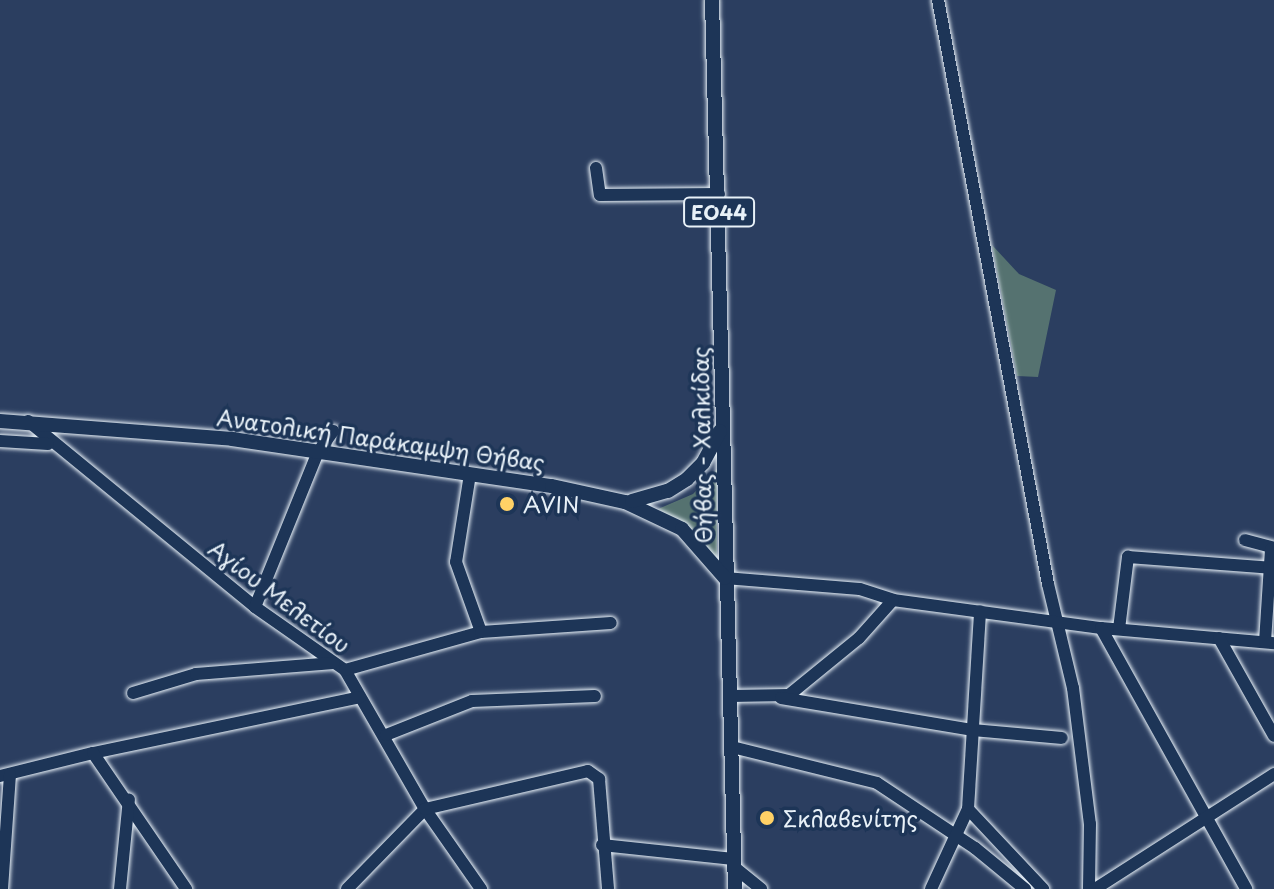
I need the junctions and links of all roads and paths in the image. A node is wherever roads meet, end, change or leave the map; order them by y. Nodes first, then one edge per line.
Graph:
1 (712, 0) edge
2 (938, 0) edge
3 (596, 168) dead end
4 (719, 194) junction
5 (1, 420) edge
6 (28, 421) junction
7 (723, 424) junction
8 (333, 431) dead end
9 (0, 441) edge
10 (52, 446) junction
11 (318, 452) junction
12 (470, 474) junction
13 (625, 502) junction
14 (1245, 540) dead end
15 (1272, 548) edge
16 (1272, 568) edge
17 (725, 578) junction
18 (893, 600) junction
19 (255, 607) junction
20 (980, 611) junction
21 (1056, 620) junction
22 (611, 623) dead end
23 (1101, 628) junction
24 (1119, 629) junction
25 (481, 632) junction
26 (1219, 638) junction
27 (1270, 642) edge
28 (340, 666) junction
29 (133, 693) dead end
30 (595, 696) dead end
31 (731, 696) junction
32 (360, 697) junction
33 (781, 698) junction
34 (1267, 713) edge
35 (973, 730) junction
36 (386, 735) junction
37 (1274, 736) edge
38 (1062, 738) dead end
39 (732, 747) junction
40 (93, 753) junction
41 (1274, 774) edge
42 (5, 775) edge
43 (129, 799) junction
44 (425, 809) junction
45 (968, 809) junction
46 (1205, 818) junction
47 (955, 838) junction
48 (602, 845) junction
49 (733, 863) junction
50 (935, 887) edge
51 (2, 889) edge
52 (120, 889) edge
53 (186, 889) edge
54 (347, 889) edge
55 (481, 889) edge
56 (608, 889) edge
57 (735, 889) edge
58 (761, 889) edge
59 (1025, 889) edge
60 (1043, 889) edge
61 (1092, 889) edge
62 (1246, 889) edge

1 - 4 main road, Θήβας - Χαλκίδας / ΕΟ44
2 - 21 street
3 - 4 street
4 - 7 main road, Θήβας - Χαλκίδας / ΕΟ44
5 - 6 main road, Ανατολική Παράκαμψη Θήβας
6 - 10 street, Αγίου Μελετίου
6 - 11 main road, Ανατολική Παράκαμψη Θήβας
7 - 13 main road
7 - 17 main road, Θήβας - Χαλκίδας / ΕΟ44
8 - 11 street
9 - 10 street
10 - 19 street, Αγίου Μελετίου
11 - 12 main road, Ανατολική Παράκαμψη Θήβας
11 - 19 street
12 - 13 main road, Ανατολική Παράκαμψη Θήβας
12 - 25 street
13 - 17 main road, Ανατολική Παράκαμψη Θήβας
14 - 15 street
15 - 16 street
16 - 24 street
16 - 27 street
17 - 18 street
17 - 31 main road, Θήβας - Χαλκίδας / ΕΟ44
18 - 20 street
18 - 33 street
19 - 28 street, Αγίου Μελετίου
20 - 21 street
20 - 35 street
21 - 23 street
21 - 61 street
22 - 25 street
23 - 24 street
23 - 46 street
24 - 26 street
25 - 28 street
26 - 27 street
26 - 34 street
28 - 29 street
28 - 32 street, Αγίου Μελετίου
30 - 36 street
31 - 33 street
31 - 39 main road, Θήβας - Χαλκίδας / ΕΟ44
32 - 36 street, Αγίου Μελετίου
32 - 40 street
33 - 35 street
34 - 37 street
35 - 38 street
35 - 45 street
36 - 44 street, Αγίου Μελετίου
39 - 47 street
39 - 49 main road, Θήβας - Χαλκίδας / ΕΟ44
40 - 42 street
40 - 43 street
41 - 46 street
42 - 51 street
43 - 52 street
43 - 53 street
44 - 48 street
44 - 54 street
44 - 55 street, Αγίου Μελετίου
45 - 47 street
45 - 60 street
46 - 61 street
46 - 62 street
47 - 50 street
47 - 59 street
48 - 49 street
48 - 56 street
49 - 57 main road, Θήβας - Χαλκίδας / ΕΟ44
49 - 58 street

